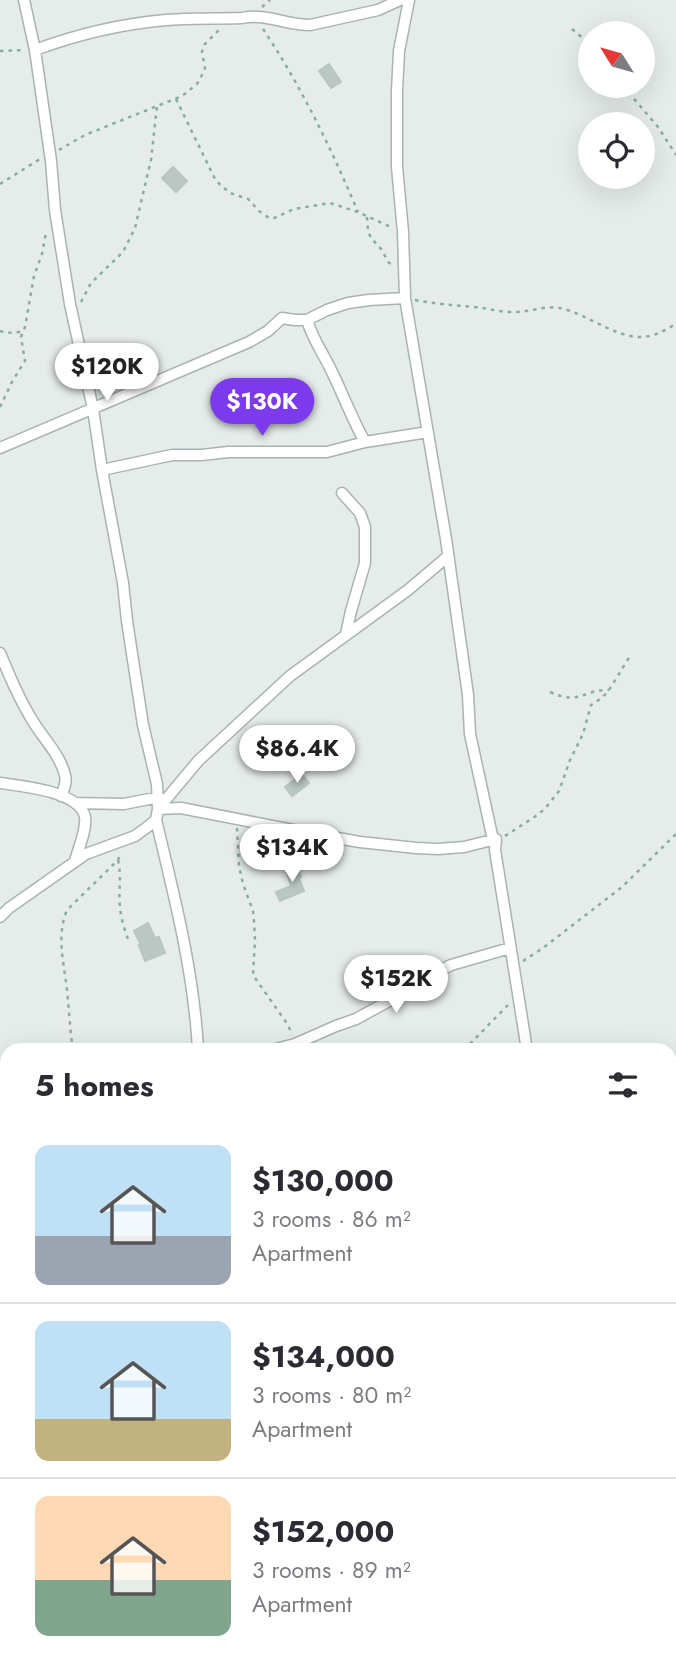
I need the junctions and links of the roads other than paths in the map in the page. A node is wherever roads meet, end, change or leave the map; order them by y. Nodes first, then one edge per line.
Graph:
1 (24, 0) edge
2 (400, 0) edge
3 (410, 0) edge
4 (35, 50) junction
5 (405, 298) junction
6 (307, 320) junction
7 (93, 409) junction
8 (428, 432) junction
9 (365, 442) junction
10 (0, 447) edge
11 (102, 470) junction
12 (342, 493) dead end
13 (447, 557) junction
14 (346, 634) junction
15 (0, 653) edge
16 (0, 783) edge
17 (61, 796) junction
18 (159, 797) junction
19 (75, 803) junction
20 (157, 814) junction
21 (494, 840) junction
22 (75, 861) junction
23 (0, 917) edge
24 (510, 948) junction
25 (198, 1043) edge
26 (297, 1043) edge
27 (526, 1043) edge

1 - 4 street
2 - 4 street
3 - 5 street
4 - 7 street
5 - 6 street
5 - 8 street
6 - 7 street
6 - 9 street
7 - 10 street
7 - 11 street
8 - 9 street
8 - 13 street
9 - 11 street
11 - 18 street
12 - 14 street
13 - 14 street
13 - 21 street
14 - 20 street
15 - 17 street
16 - 17 street
17 - 19 street
18 - 19 street
18 - 20 street
19 - 22 street
20 - 21 street
20 - 22 street
20 - 25 street
21 - 24 street
22 - 23 street
24 - 26 street
24 - 27 street

